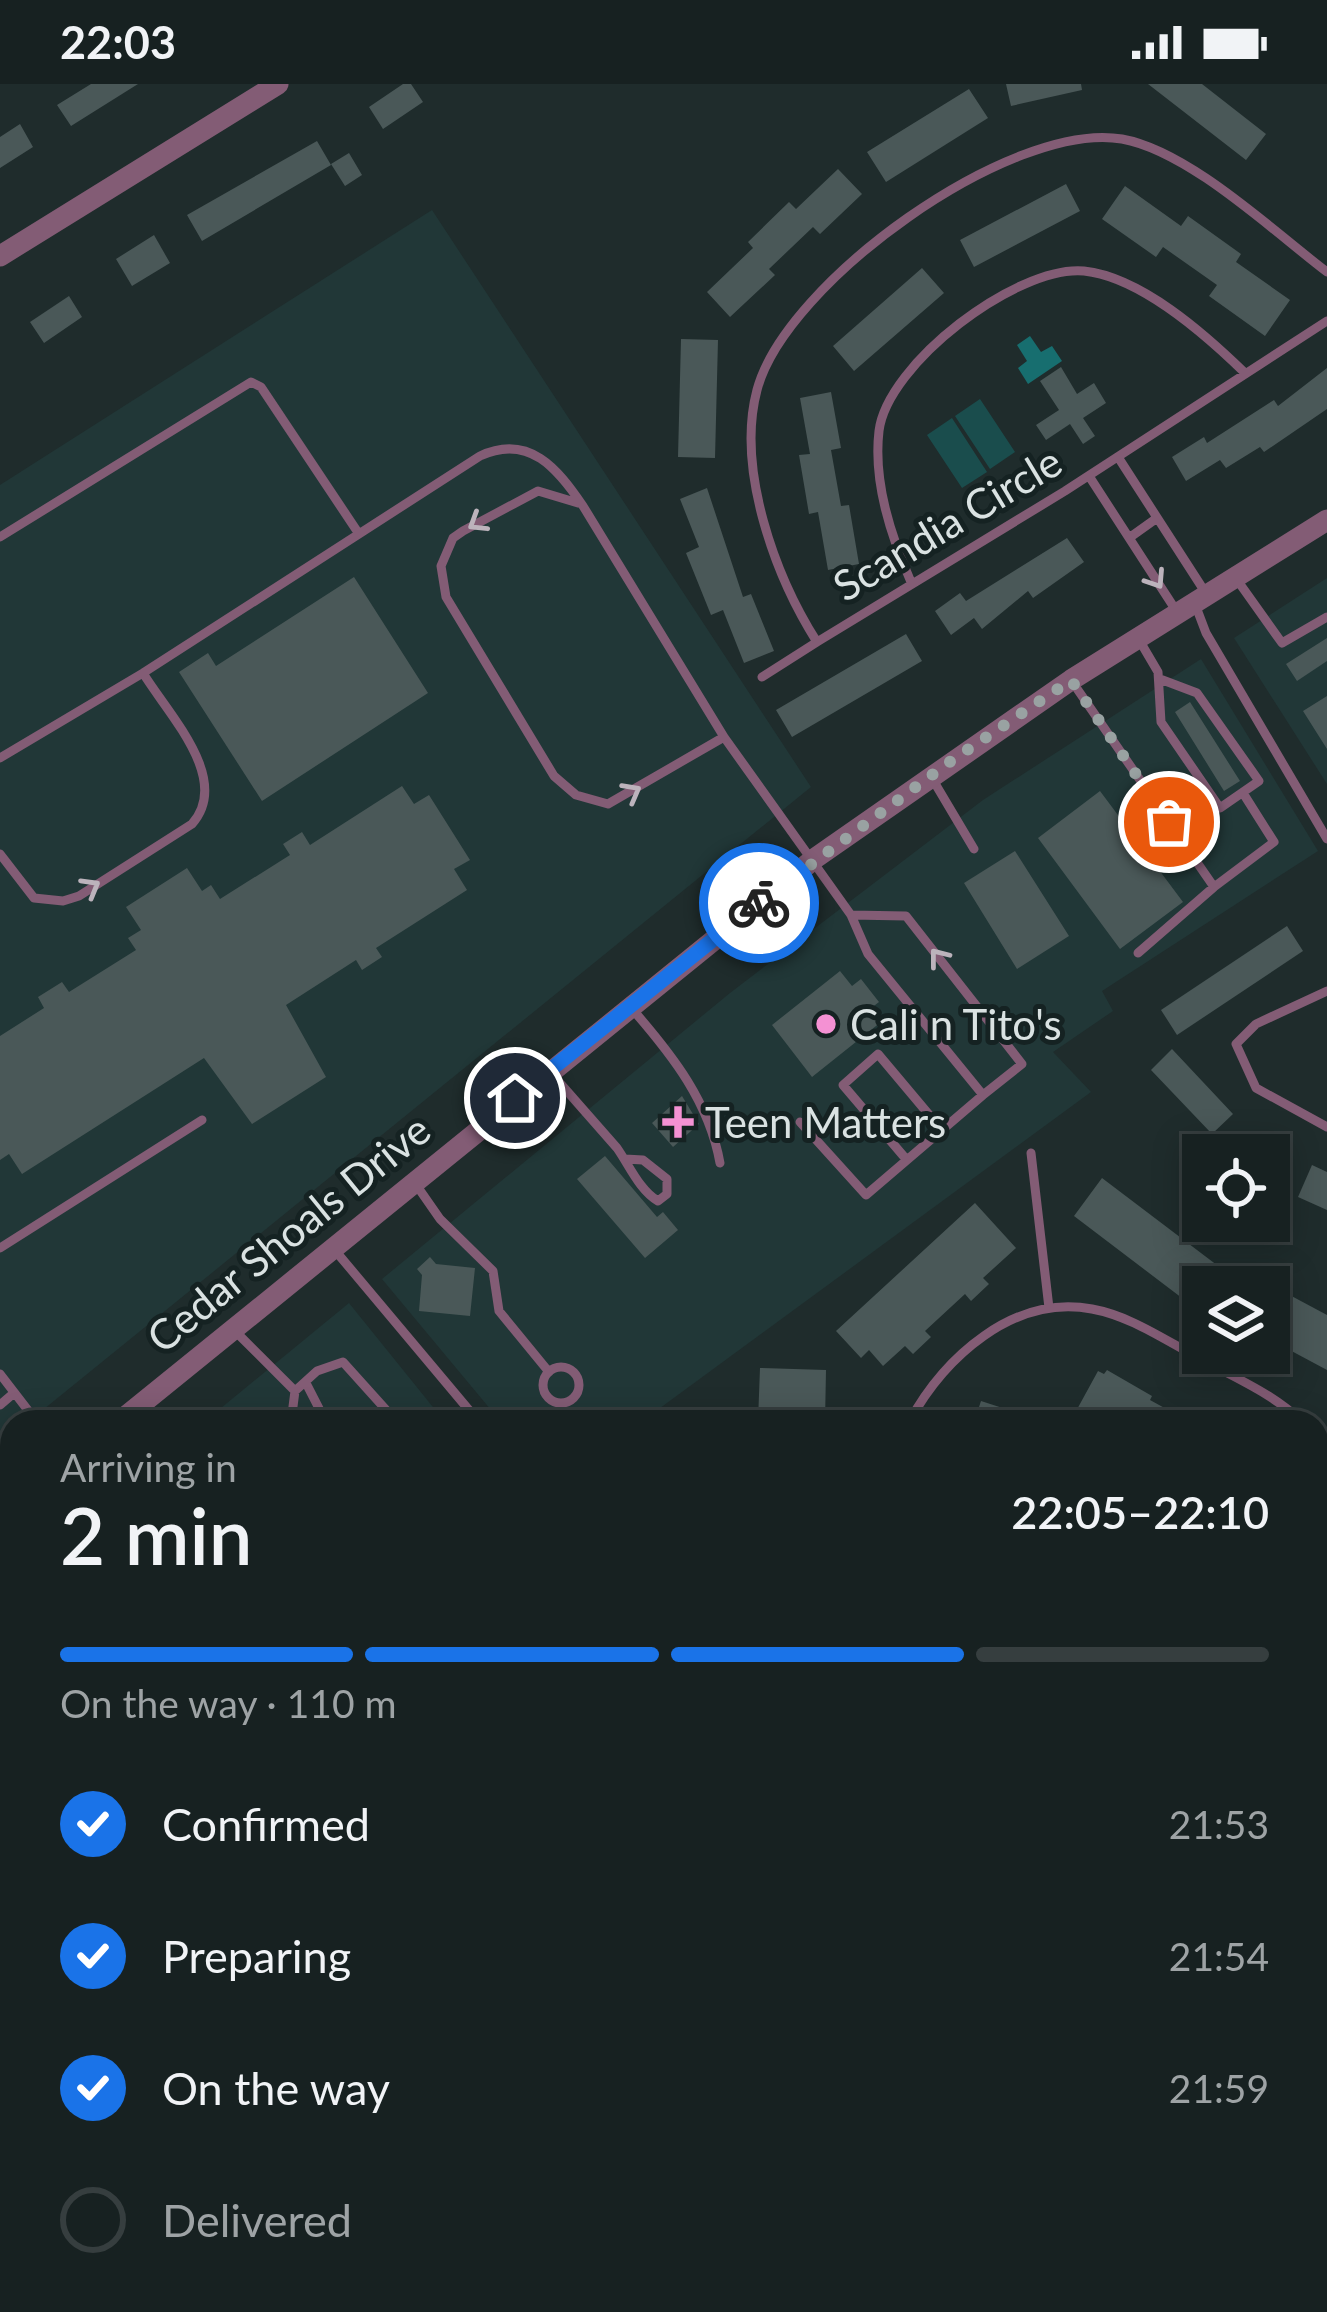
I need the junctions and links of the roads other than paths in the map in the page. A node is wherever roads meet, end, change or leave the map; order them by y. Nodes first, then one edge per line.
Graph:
1 (278, 84) edge
2 (0, 256) edge
3 (1327, 272) edge
4 (1327, 321) edge
5 (1245, 373) junction
6 (1118, 457) junction
7 (1089, 476) junction
8 (583, 506) junction
9 (1157, 518) junction
10 (1327, 520) edge
11 (357, 531) junction
12 (0, 537) edge
13 (1129, 538) junction
14 (1235, 577) junction
15 (911, 582) junction
16 (1193, 603) junction
17 (1327, 616) edge
18 (1138, 638) junction
19 (817, 642) junction
20 (143, 673) junction
21 (762, 677) dead end
22 (1071, 680) junction
23 (1160, 680) junction
24 (724, 737) junction
25 (0, 758) edge
26 (930, 776) junction
27 (1243, 794) junction
28 (1327, 839) edge
29 (974, 849) dead end
30 (0, 854) edge
31 (814, 859) junction
32 (1214, 887) junction
33 (851, 915) junction
34 (1138, 953) dead end
35 (1327, 991) edge
36 (629, 1006) junction
37 (549, 1070) junction
38 (983, 1095) junction
39 (202, 1120) dead end
40 (800, 1122) dead end
41 (1327, 1126) edge
42 (941, 1130) junction
43 (1031, 1153) dead end
44 (625, 1159) junction
45 (906, 1159) junction
46 (720, 1163) dead end
47 (413, 1182) junction
48 (333, 1247) junction
49 (0, 1248) edge
50 (1048, 1308) junction
51 (233, 1328) junction
52 (549, 1372) junction
53 (0, 1374) edge
54 (308, 1384) junction
55 (295, 1391) junction
56 (14, 1393) junction
57 (0, 1405) edge
58 (27, 1410) edge
59 (134, 1410) edge
60 (293, 1410) edge
61 (324, 1410) edge
62 (386, 1410) edge
63 (469, 1410) edge
64 (917, 1410) edge
65 (1286, 1410) edge

1 - 2 street
3 - 19 lane, Scandia Circle
4 - 5 lane, Scandia Circle
5 - 6 lane, Scandia Circle
5 - 15 lane
6 - 7 lane, Scandia Circle
6 - 9 lane
7 - 13 lane
7 - 15 lane, Scandia Circle
8 - 11 lane
8 - 24 lane
8 -> 24 lane
9 - 13 lane
9 - 16 lane
10 - 14 street, Cedar Shoals Drive
11 - 12 lane
11 - 20 lane
13 -> 16 lane
14 - 16 street, Cedar Shoals Drive
14 - 17 lane
15 - 19 lane, Scandia Circle
16 - 18 street, Cedar Shoals Drive
16 - 28 lane
18 - 22 street, Cedar Shoals Drive
18 - 23 lane
19 - 21 lane
20 - 25 lane
30 -> 20 lane
22 - 26 street, Cedar Shoals Drive
22 - 32 lane
23 - 27 lane
23 - 27 lane
24 - 31 lane
26 - 29 lane
26 - 31 street, Cedar Shoals Drive
27 - 32 lane
31 - 33 lane
31 - 36 street, Cedar Shoals Drive
32 - 34 lane
33 - 38 lane
38 -> 33 lane
35 - 41 lane
36 - 37 street, Cedar Shoals Drive
36 - 46 lane
37 - 44 lane
37 - 47 street, Cedar Shoals Drive
38 - 42 lane
39 - 49 lane
40 - 45 lane
42 - 45 lane
42 - 45 lane
43 - 50 lane
44 - 44 lane
47 - 48 street, Cedar Shoals Drive
47 - 52 lane
48 - 51 street, Cedar Shoals Drive
48 - 63 lane
50 - 64 lane
50 - 65 lane
51 - 55 lane
51 - 59 street, Cedar Shoals Drive
52 - 52 lane
53 - 56 lane
54 - 55 lane
54 - 61 lane
54 - 62 lane
55 - 60 lane
56 - 57 lane
56 - 58 lane

